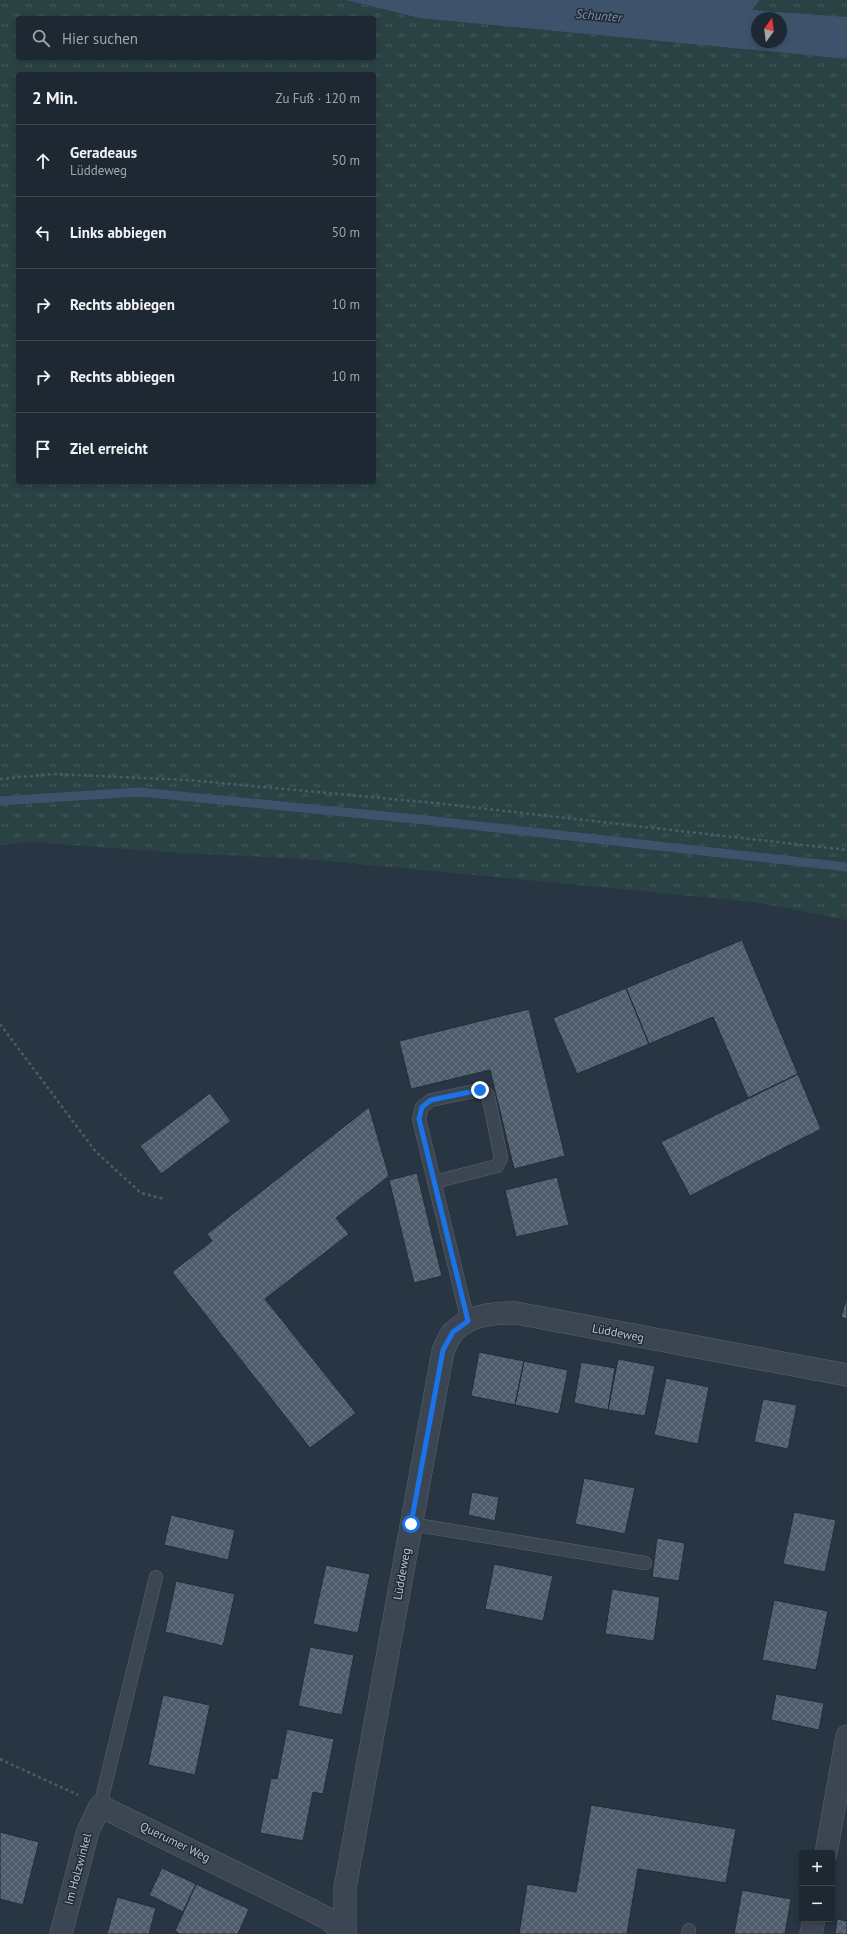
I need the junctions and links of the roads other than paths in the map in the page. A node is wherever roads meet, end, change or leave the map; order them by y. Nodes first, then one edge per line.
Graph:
1 (434, 1182) junction
2 (468, 1321) junction
3 (847, 1375) edge
4 (411, 1524) junction
5 (645, 1563) dead end
6 (156, 1577) dead end
7 (847, 1736) edge
8 (100, 1806) junction
9 (827, 1850) edge
10 (813, 1922) edge
11 (61, 1934) edge
12 (345, 1934) edge
13 (811, 1934) edge

1 - 1 lane
1 - 2 lane
2 - 3 street, Lüddeweg
2 - 4 street, Lüddeweg
4 - 5 lane
4 - 12 street, Lüddeweg
6 - 8 lane
7 - 9 street
8 - 11 street, Im Holzwinkel
8 - 12 street, Querumer Weg
10 - 13 street

